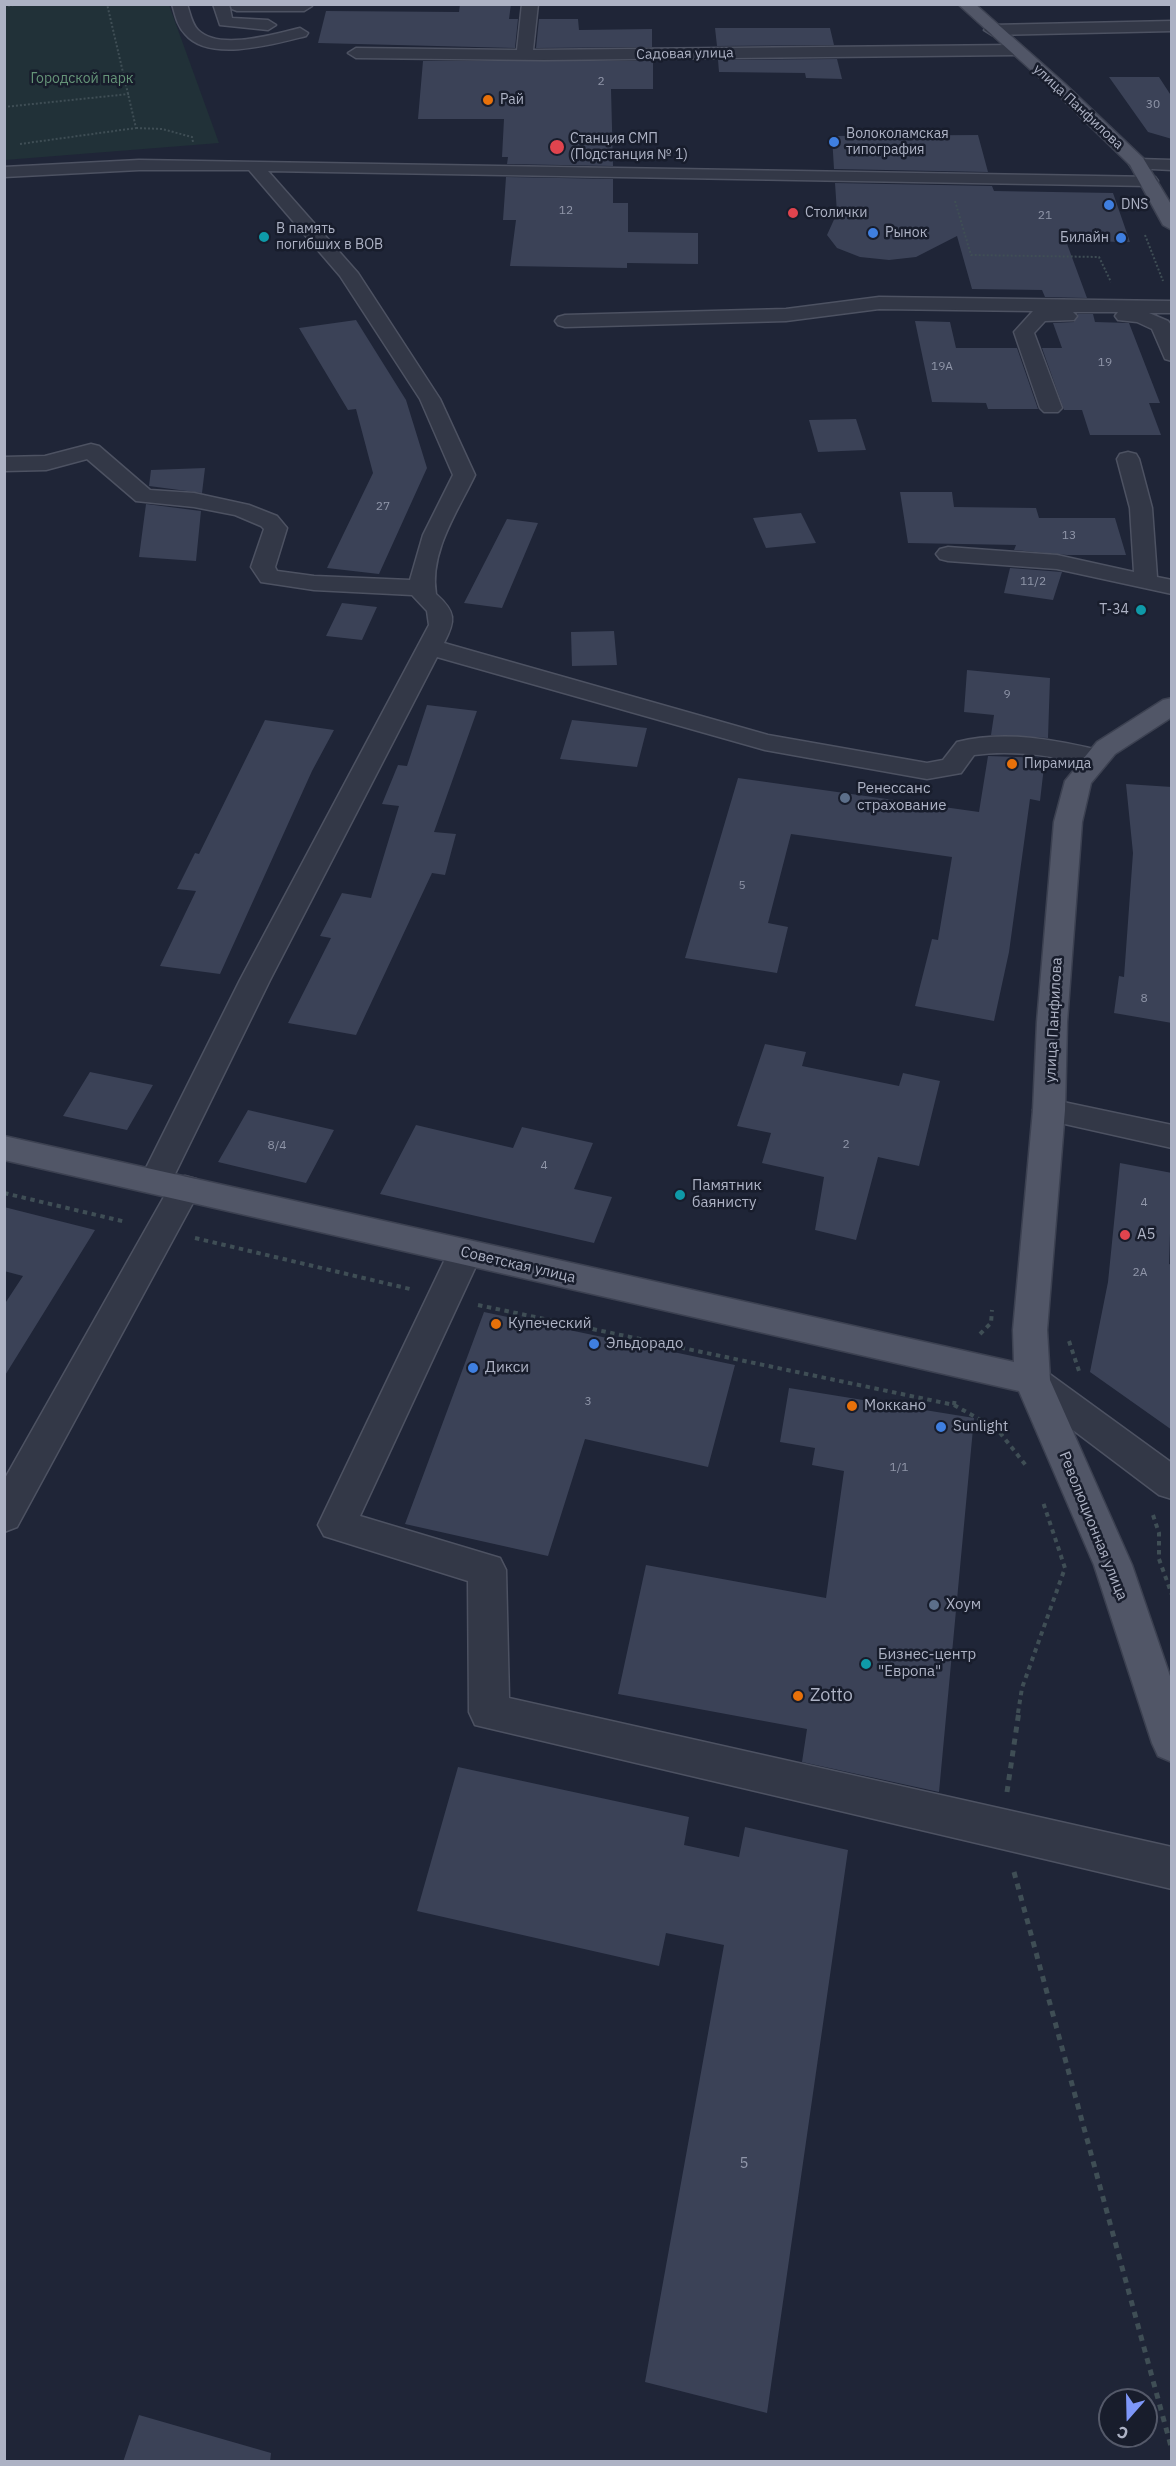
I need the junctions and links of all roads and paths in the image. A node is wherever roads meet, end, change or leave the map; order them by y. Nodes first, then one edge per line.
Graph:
1 (24, 4) edge
2 (107, 4) edge
3 (179, 4) edge
4 (530, 4) edge
5 (965, 4) edge
6 (222, 5) edge
7 (4, 6) edge
8 (304, 6) edge
9 (1172, 26) edge
10 (992, 30) junction
11 (1015, 50) junction
12 (356, 53) dead end
13 (524, 55) junction
14 (129, 94) junction
15 (4, 107) edge
16 (15, 144) dead end
17 (1138, 164) junction
18 (254, 165) junction
19 (1172, 165) edge
20 (4, 172) edge
21 (943, 177) junction
22 (1149, 181) junction
23 (1172, 225) edge
24 (1143, 230) dead end
25 (1164, 284) dead end
26 (1112, 285) dead end
27 (1172, 307) edge
28 (565, 321) dead end
29 (1172, 355) edge
30 (1051, 408) dead end
31 (1128, 459) dead end
32 (4, 465) edge
33 (948, 554) dead end
34 (1146, 581) junction
35 (1172, 587) edge
36 (421, 588) junction
37 (430, 647) junction
38 (1172, 705) edge
39 (1097, 758) junction
40 (1050, 1110) junction
41 (1172, 1137) edge
42 (4, 1148) edge
43 (170, 1184) junction
44 (4, 1193) edge
45 (161, 1230) junction
46 (465, 1253) junction
47 (444, 1297) junction
48 (994, 1299) dead end
49 (959, 1363) junction
50 (1032, 1380) junction
51 (954, 1405) junction
52 (1034, 1477) dead end
53 (1172, 1484) edge
54 (1042, 1500) dead end
55 (4, 1516) edge
56 (1172, 1743) edge
57 (1002, 1830) junction
58 (1172, 1868) edge
59 (1172, 2450) edge

1 - 7 path
2 - 14 path
3 - 6 street
4 - 13 street
5 - 10 main road, улица Панфилова
6 - 8 street
9 - 10 street
10 - 11 main road, улица Панфилова
11 - 13 street, Садовая улица
11 - 17 main road, улица Панфилова
12 - 13 street, Садовая улица
14 - 15 path
14 - 16 path
17 - 19 street
17 - 22 main road, улица Панфилова
18 - 20 street
18 - 21 street
18 - 36 street
21 - 22 street
21 - 26 path
22 - 23 main road, улица Панфилова
24 - 25 path
27 - 28 street
29 - 30 street
31 - 34 street
32 - 36 street
33 - 34 street
34 - 35 street
36 - 37 street
37 - 39 street
37 - 43 street
38 - 39 main road, улица Панфилова
39 - 40 main road, улица Панфилова
40 - 41 street
40 - 50 main road, улица Панфилова
42 - 43 main road, Советская улица
43 - 45 street
43 - 46 main road, Советская улица
44 - 45 path
45 - 47 path
45 - 55 street
46 - 47 street
46 - 49 main road, Советская улица
47 - 51 path
47 - 57 street
48 - 49 path
49 - 50 main road, Советская улица
49 - 51 path
50 - 53 street
50 - 56 main road, Революционная улица
51 - 52 path
54 - 57 path
57 - 58 street
57 - 59 path

